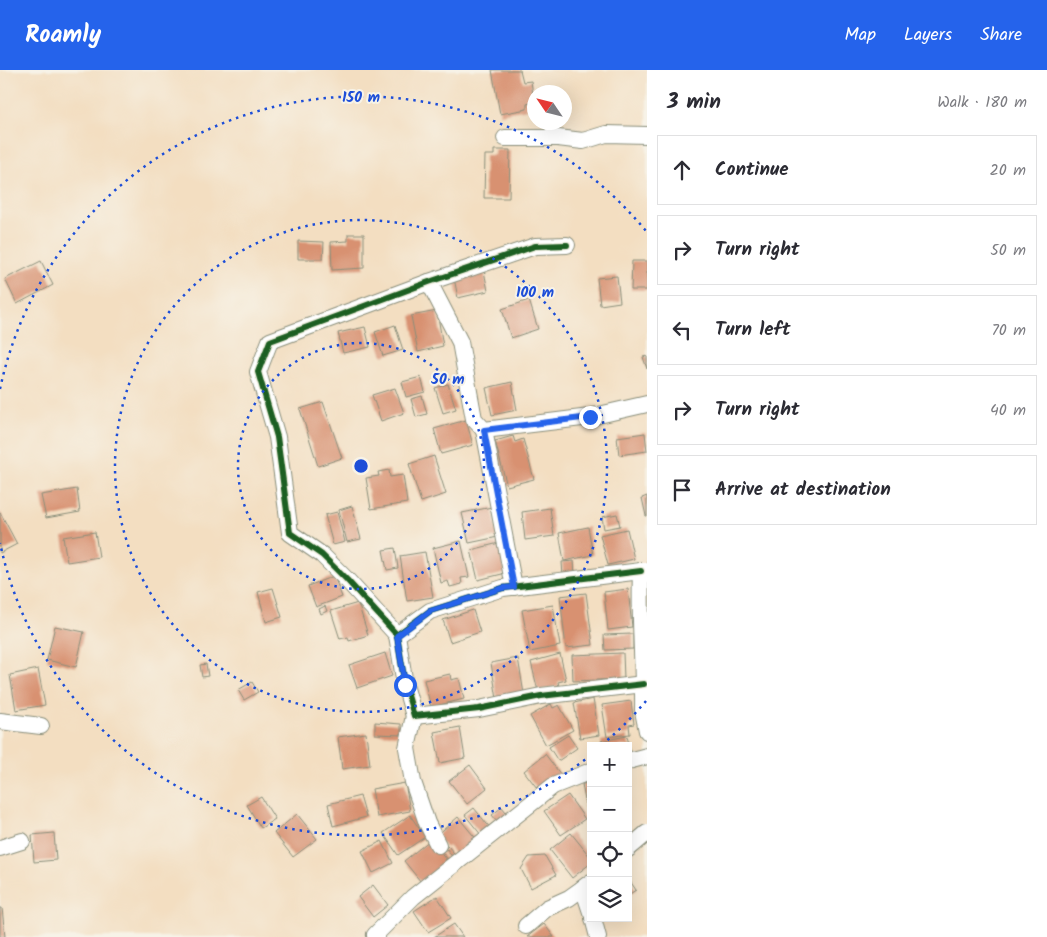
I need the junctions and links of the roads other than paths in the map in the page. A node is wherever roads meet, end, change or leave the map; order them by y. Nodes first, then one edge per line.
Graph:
1 (647, 135) edge
2 (505, 138) dead end
3 (567, 246) dead end
4 (429, 282) junction
5 (647, 404) edge
6 (484, 430) junction
7 (644, 571) edge
8 (514, 587) junction
9 (397, 636) junction
10 (644, 684) junction
11 (645, 710) edge
12 (414, 716) junction
13 (0, 721) edge
14 (41, 726) dead end
15 (647, 731) edge
16 (647, 756) edge
17 (632, 760) edge
18 (587, 773) edge
19 (647, 833) edge
20 (22, 841) dead end
21 (438, 845) dead end
22 (632, 846) edge
23 (0, 848) edge
24 (587, 885) edge
25 (594, 922) edge
26 (526, 926) dead end
27 (376, 937) edge
28 (598, 937) edge

1 - 2 street
3 - 4 street
4 - 6 street
4 - 9 street
5 - 6 street
6 - 8 street
7 - 8 street
7 - 10 street
8 - 9 street
9 - 12 street
10 - 11 street
10 - 12 street
11 - 15 street
12 - 21 street
13 - 14 street
16 - 17 street
18 - 27 street
19 - 22 street
20 - 23 street
24 - 26 street
25 - 28 street

